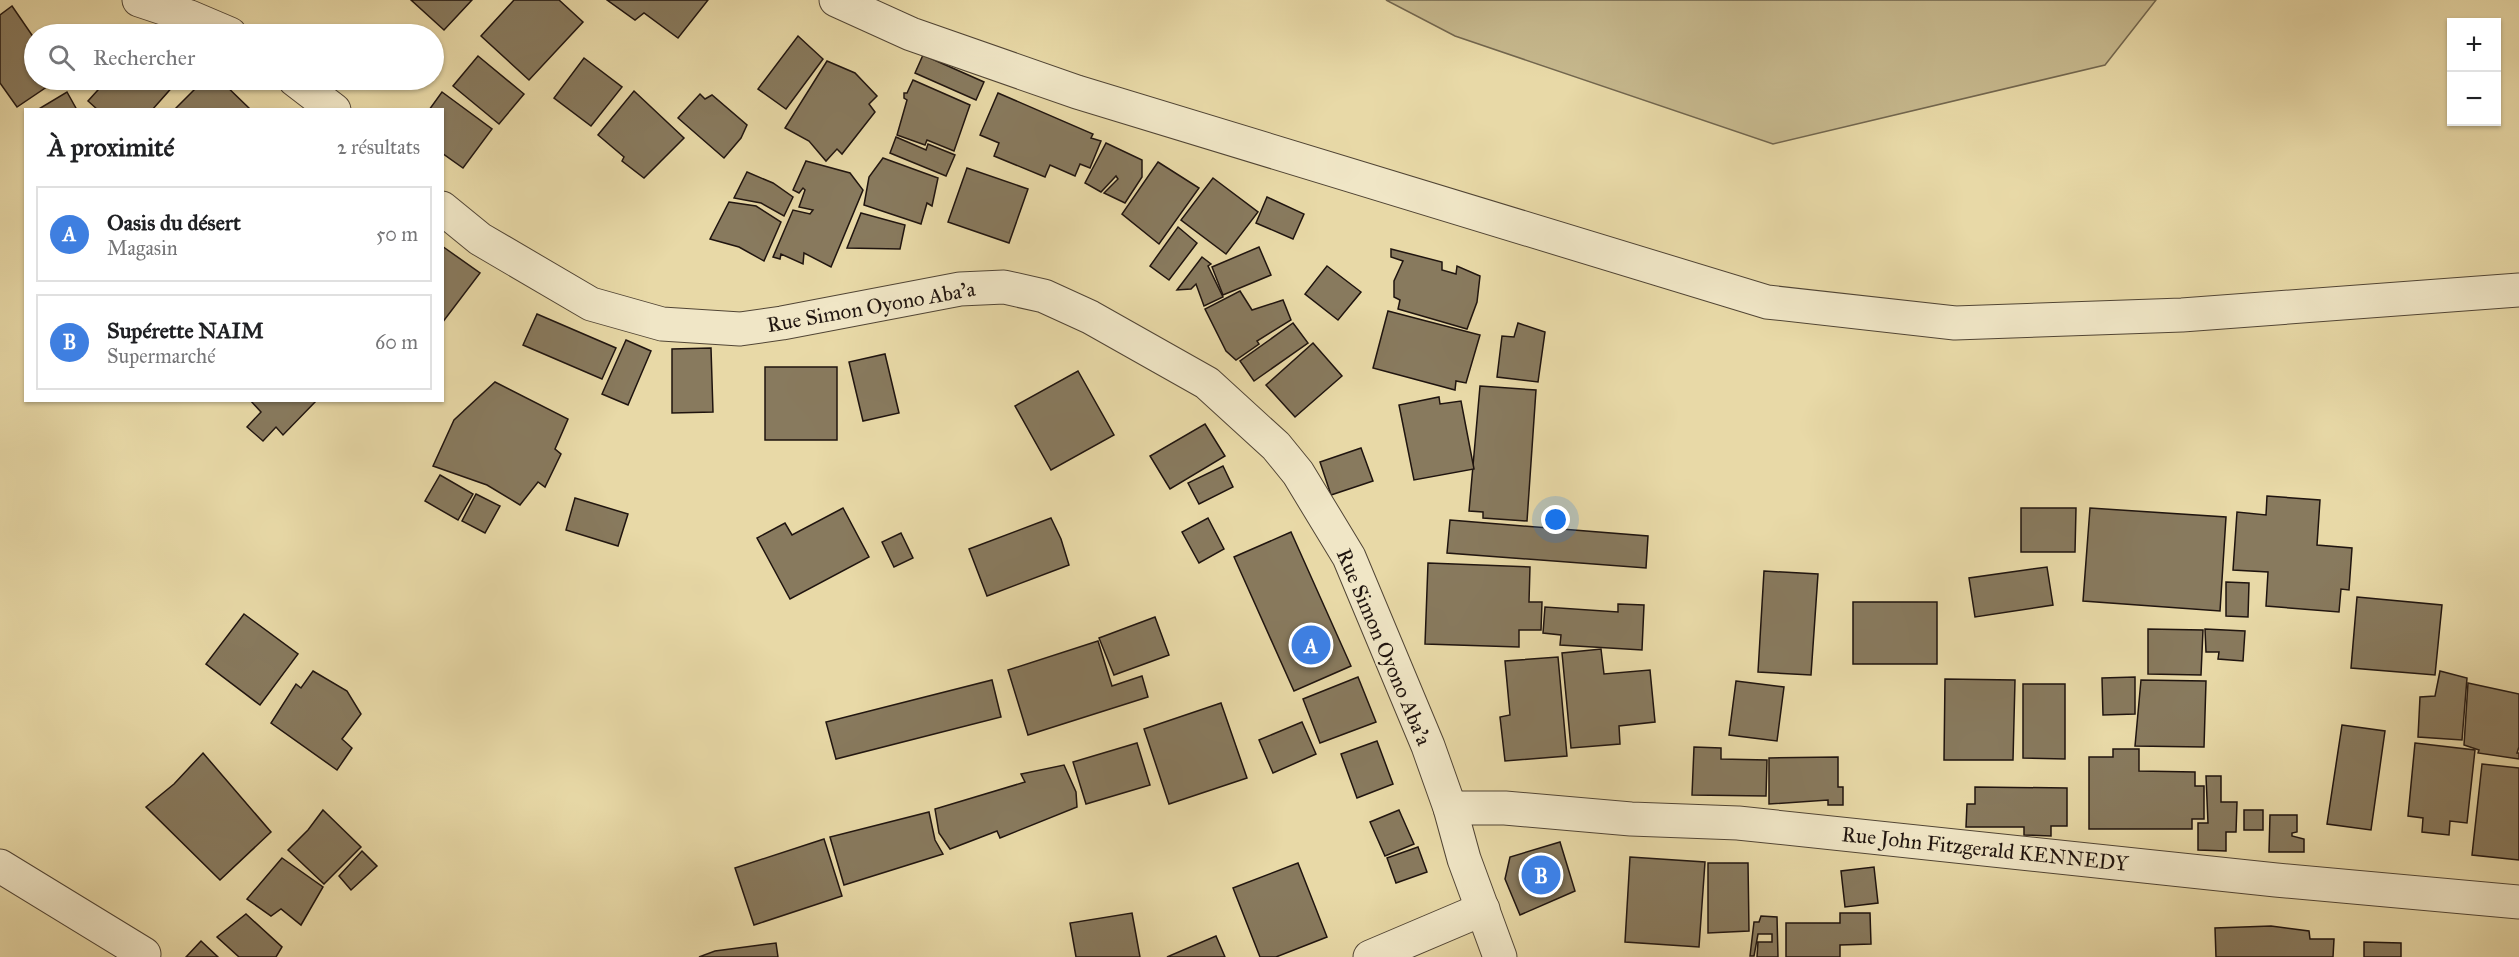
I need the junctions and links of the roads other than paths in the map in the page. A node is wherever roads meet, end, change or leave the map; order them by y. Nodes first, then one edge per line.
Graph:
1 (139, 0) edge
2 (836, 0) edge
3 (206, 24) edge
4 (308, 90) edge
5 (331, 108) edge
6 (444, 210) edge
7 (2519, 290) edge
8 (1450, 808) junction
9 (0, 866) edge
10 (2519, 902) edge
11 (1483, 909) junction
12 (144, 954) dead end
13 (1370, 957) edge
14 (1500, 957) edge

1 - 3 street
2 - 7 street
4 - 5 street
6 - 8 street, Rue Simon Oyono Aba'a
8 - 10 street, Rue John Fitzgerald KENNEDY
8 - 11 street, Rue Simon Oyono Aba'a
9 - 12 street
11 - 13 street
11 - 14 street, Rue Simon Oyono Aba'a

